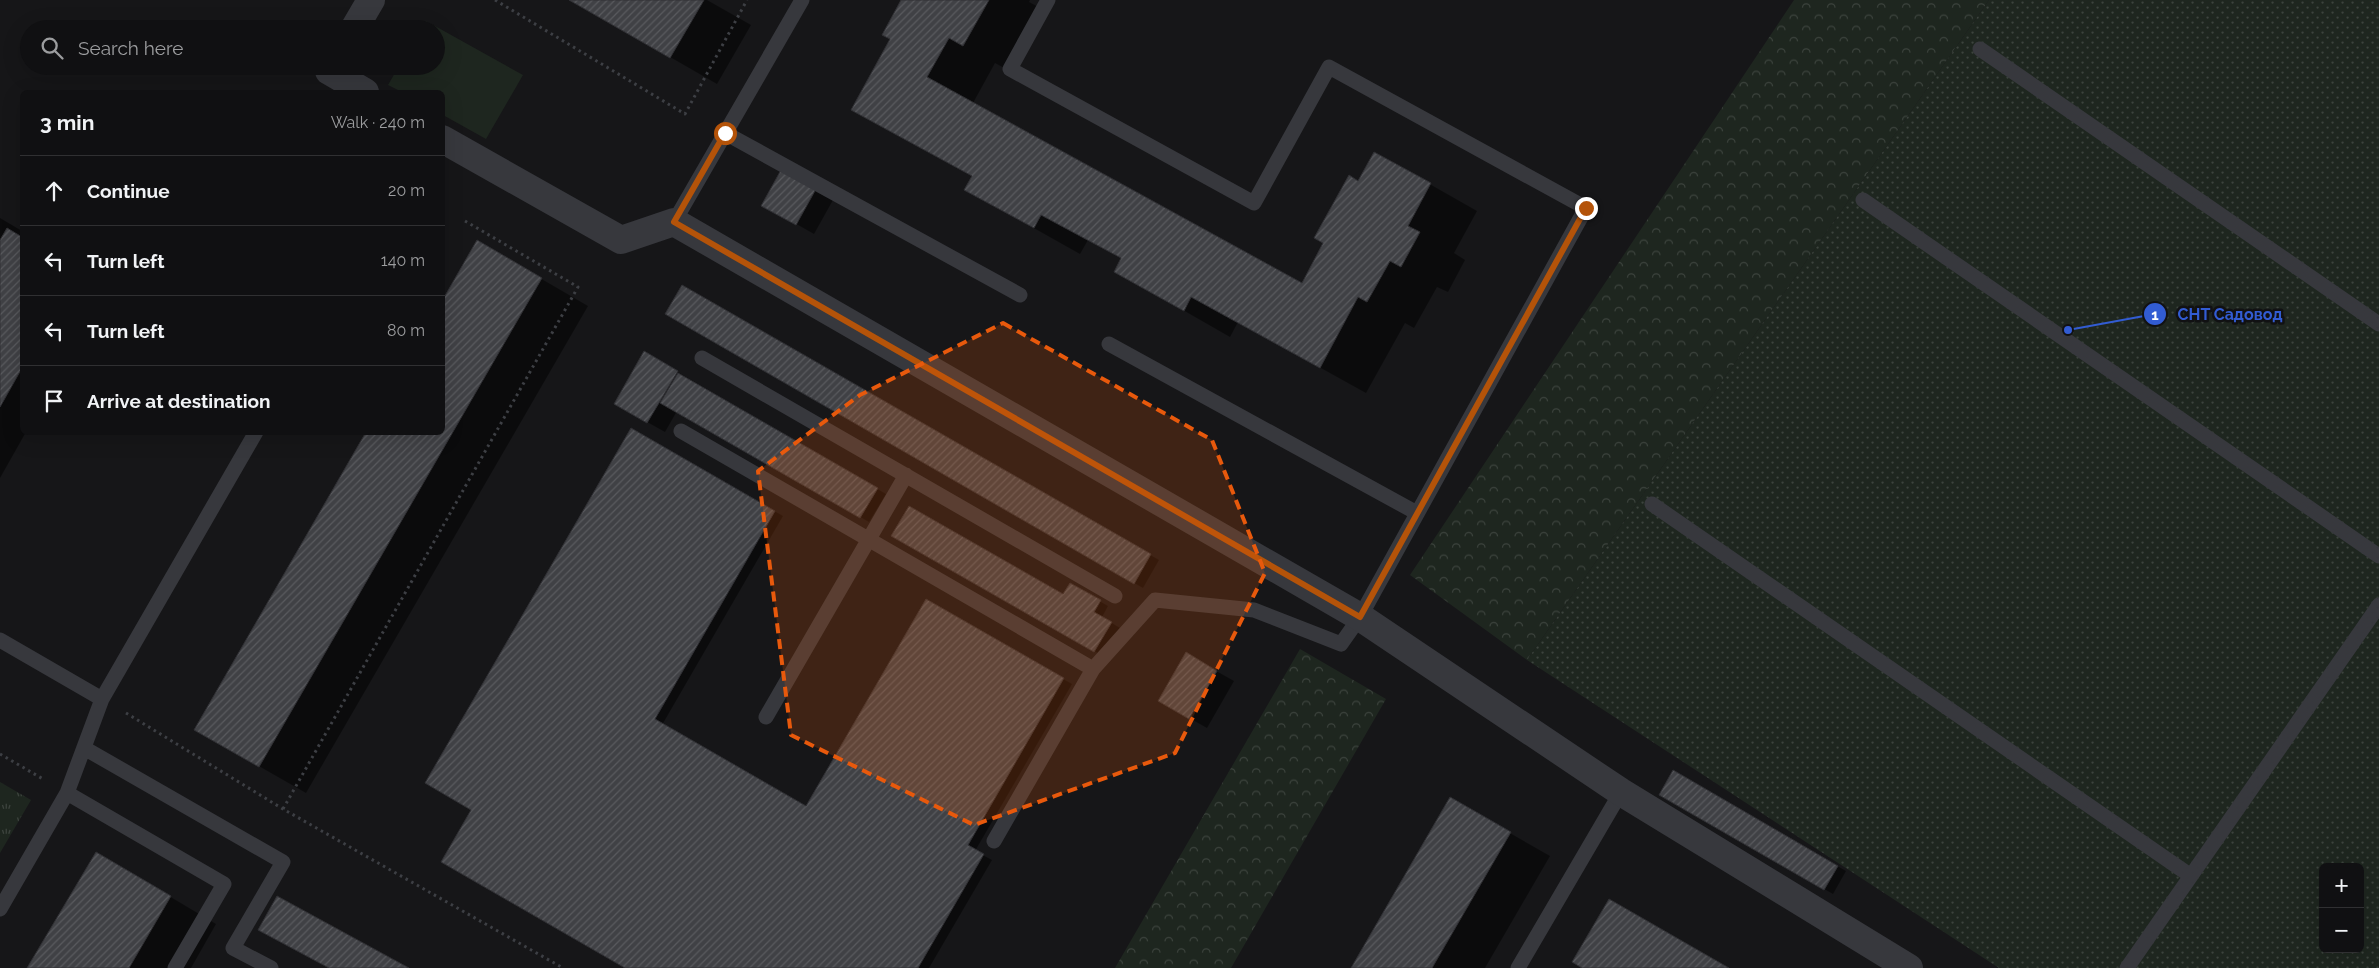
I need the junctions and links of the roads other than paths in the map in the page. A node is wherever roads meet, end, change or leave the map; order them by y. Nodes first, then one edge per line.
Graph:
1 (371, 0) edge
2 (802, 0) edge
3 (1048, 0) edge
4 (359, 20) edge
5 (1980, 49) dead end
6 (336, 75) edge
7 (362, 90) edge
8 (725, 133) junction
9 (445, 141) edge
10 (1863, 200) dead end
11 (674, 222) junction
12 (1020, 295) dead end
13 (2379, 324) edge
14 (1109, 344) dead end
15 (702, 358) dead end
16 (681, 431) dead end
17 (254, 435) edge
18 (906, 476) junction
19 (1652, 504) dead end
20 (1417, 513) junction
21 (869, 540) junction
22 (2379, 556) edge
23 (1115, 596) dead end
24 (2379, 605) edge
25 (1360, 617) junction
26 (0, 640) edge
27 (1094, 669) junction
28 (102, 699) junction
29 (766, 717) dead end
30 (84, 748) junction
31 (1621, 792) junction
32 (67, 793) junction
33 (994, 840) dead end
34 (2191, 876) junction
35 (0, 909) edge
36 (175, 968) edge
37 (271, 968) edge
38 (1518, 968) edge
39 (1909, 968) edge
40 (2127, 968) edge

1 - 4 street
2 - 8 lane
3 - 20 lane
5 - 13 lane
6 - 7 street
8 - 11 lane
8 - 12 lane
9 - 11 street
10 - 22 lane
11 - 25 street
14 - 20 lane
15 - 18 lane
16 - 21 lane
17 - 28 lane
18 - 21 lane
18 - 23 lane
19 - 34 lane
20 - 25 lane
21 - 27 lane
21 - 29 lane
24 - 34 lane
25 - 27 lane
25 - 31 street
26 - 28 lane
27 - 33 lane
28 - 30 lane
30 - 32 lane
30 - 37 lane
31 - 38 lane
31 - 39 street
32 - 35 lane
32 - 36 lane
34 - 40 lane

